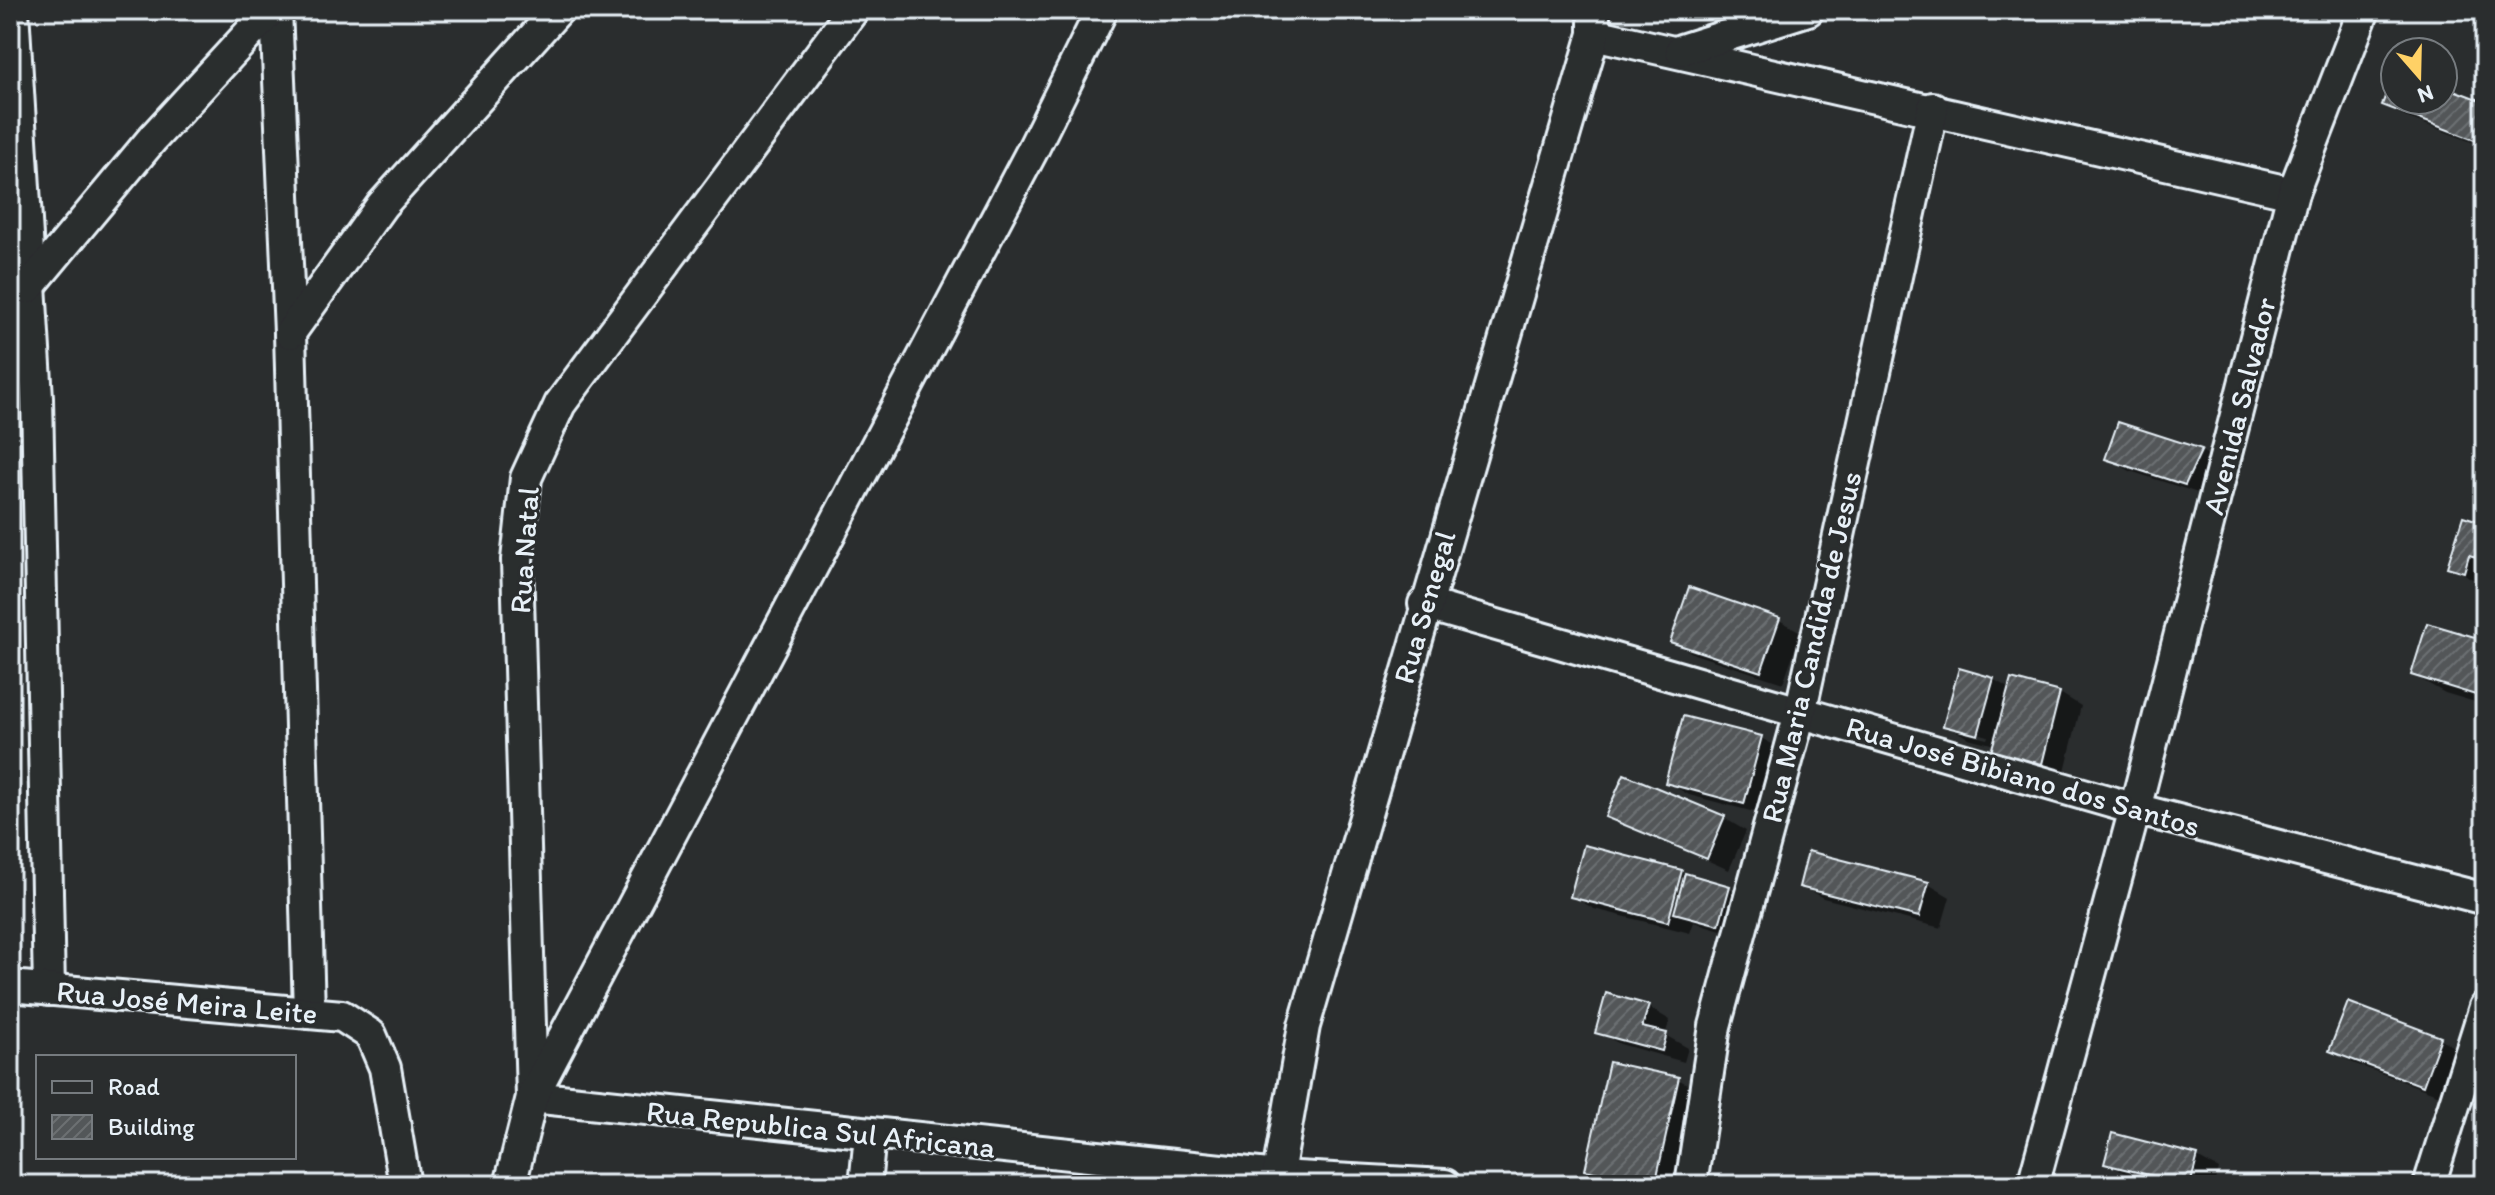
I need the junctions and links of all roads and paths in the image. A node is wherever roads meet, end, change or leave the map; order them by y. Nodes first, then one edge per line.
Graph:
1 (13, 10) edge
2 (274, 10) edge
3 (558, 10) edge
4 (853, 10) edge
5 (1102, 10) edge
6 (1808, 10) edge
7 (2364, 10) edge
8 (1594, 22) edge
9 (1677, 51) junction
10 (1933, 108) junction
11 (2293, 193) junction
12 (28, 288) junction
13 (290, 333) junction
14 (23, 396) edge
15 (1424, 604) junction
16 (1800, 713) junction
17 (2135, 809) junction
18 (2485, 899) edge
19 (10, 986) edge
20 (49, 990) junction
21 (2485, 1007) edge
22 (309, 1013) junction
23 (532, 1097) junction
24 (870, 1135) junction
25 (1277, 1181) edge
26 (405, 1185) edge
27 (510, 1185) edge
28 (865, 1185) edge
29 (1445, 1185) edge
30 (1691, 1185) edge
31 (2033, 1185) edge
32 (2429, 1185) edge

1 - 12 street
2 - 12 street
2 - 13 street
3 - 13 street
4 - 23 street, Rua Natal
5 - 23 street
6 - 9 street
7 - 11 street, Avenida Salvador
8 - 9 street
8 - 15 street, Rua Senegal
9 - 10 street
10 - 11 street
10 - 16 street, Rua Maria Candida de Jesus
11 - 17 street, Avenida Salvador
12 - 14 street
13 - 22 street
14 - 20 street
15 - 16 street, Rua José Bibiano dos Santos
15 - 25 street, Rua Senegal
16 - 17 street, Rua José Bibiano dos Santos
16 - 30 street, Rua Maria Candida de Jesus
17 - 18 street, Rua José Bibiano dos Santos
17 - 31 street, Avenida Salvador
19 - 20 street, Rua José Meira Leite
20 - 22 street, Rua José Meira Leite
21 - 32 street
22 - 26 street, Rua José Meira Leite
23 - 24 street, Rua Republica Sul Africana
23 - 27 street
24 - 25 street, Rua Republica Sul Africana
24 - 28 street
25 - 29 street, Rua Republica Sul Africana

